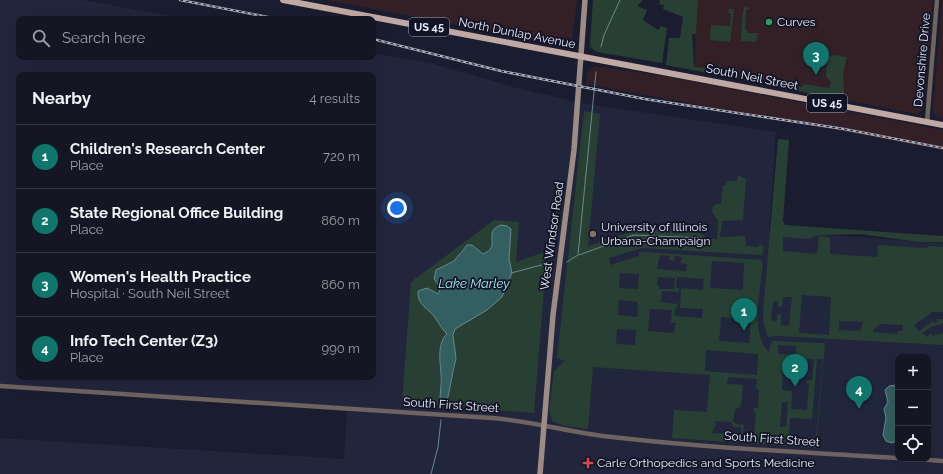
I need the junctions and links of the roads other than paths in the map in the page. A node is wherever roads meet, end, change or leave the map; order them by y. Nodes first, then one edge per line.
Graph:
1 (283, 0) edge
2 (585, 0) edge
3 (937, 0) edge
4 (367, 16) edge
5 (376, 18) edge
6 (581, 57) junction
7 (927, 122) junction
8 (943, 125) edge
9 (0, 386) edge
10 (543, 426) junction
11 (895, 458) edge
12 (931, 460) edge
13 (943, 461) edge
14 (540, 474) edge

1 - 4 main road, North Dunlap Avenue / US 45
2 - 6 main road, West Windsor Road
3 - 7 street, Devonshire Drive
5 - 6 main road, North Dunlap Avenue / US 45
6 - 7 main road, South Neil Street / US 45
6 - 10 main road, West Windsor Road
7 - 8 main road, South Neil Street / US 45
9 - 10 street, South First Street
10 - 11 street, South First Street
10 - 14 main road, West Windsor Road
12 - 13 street

